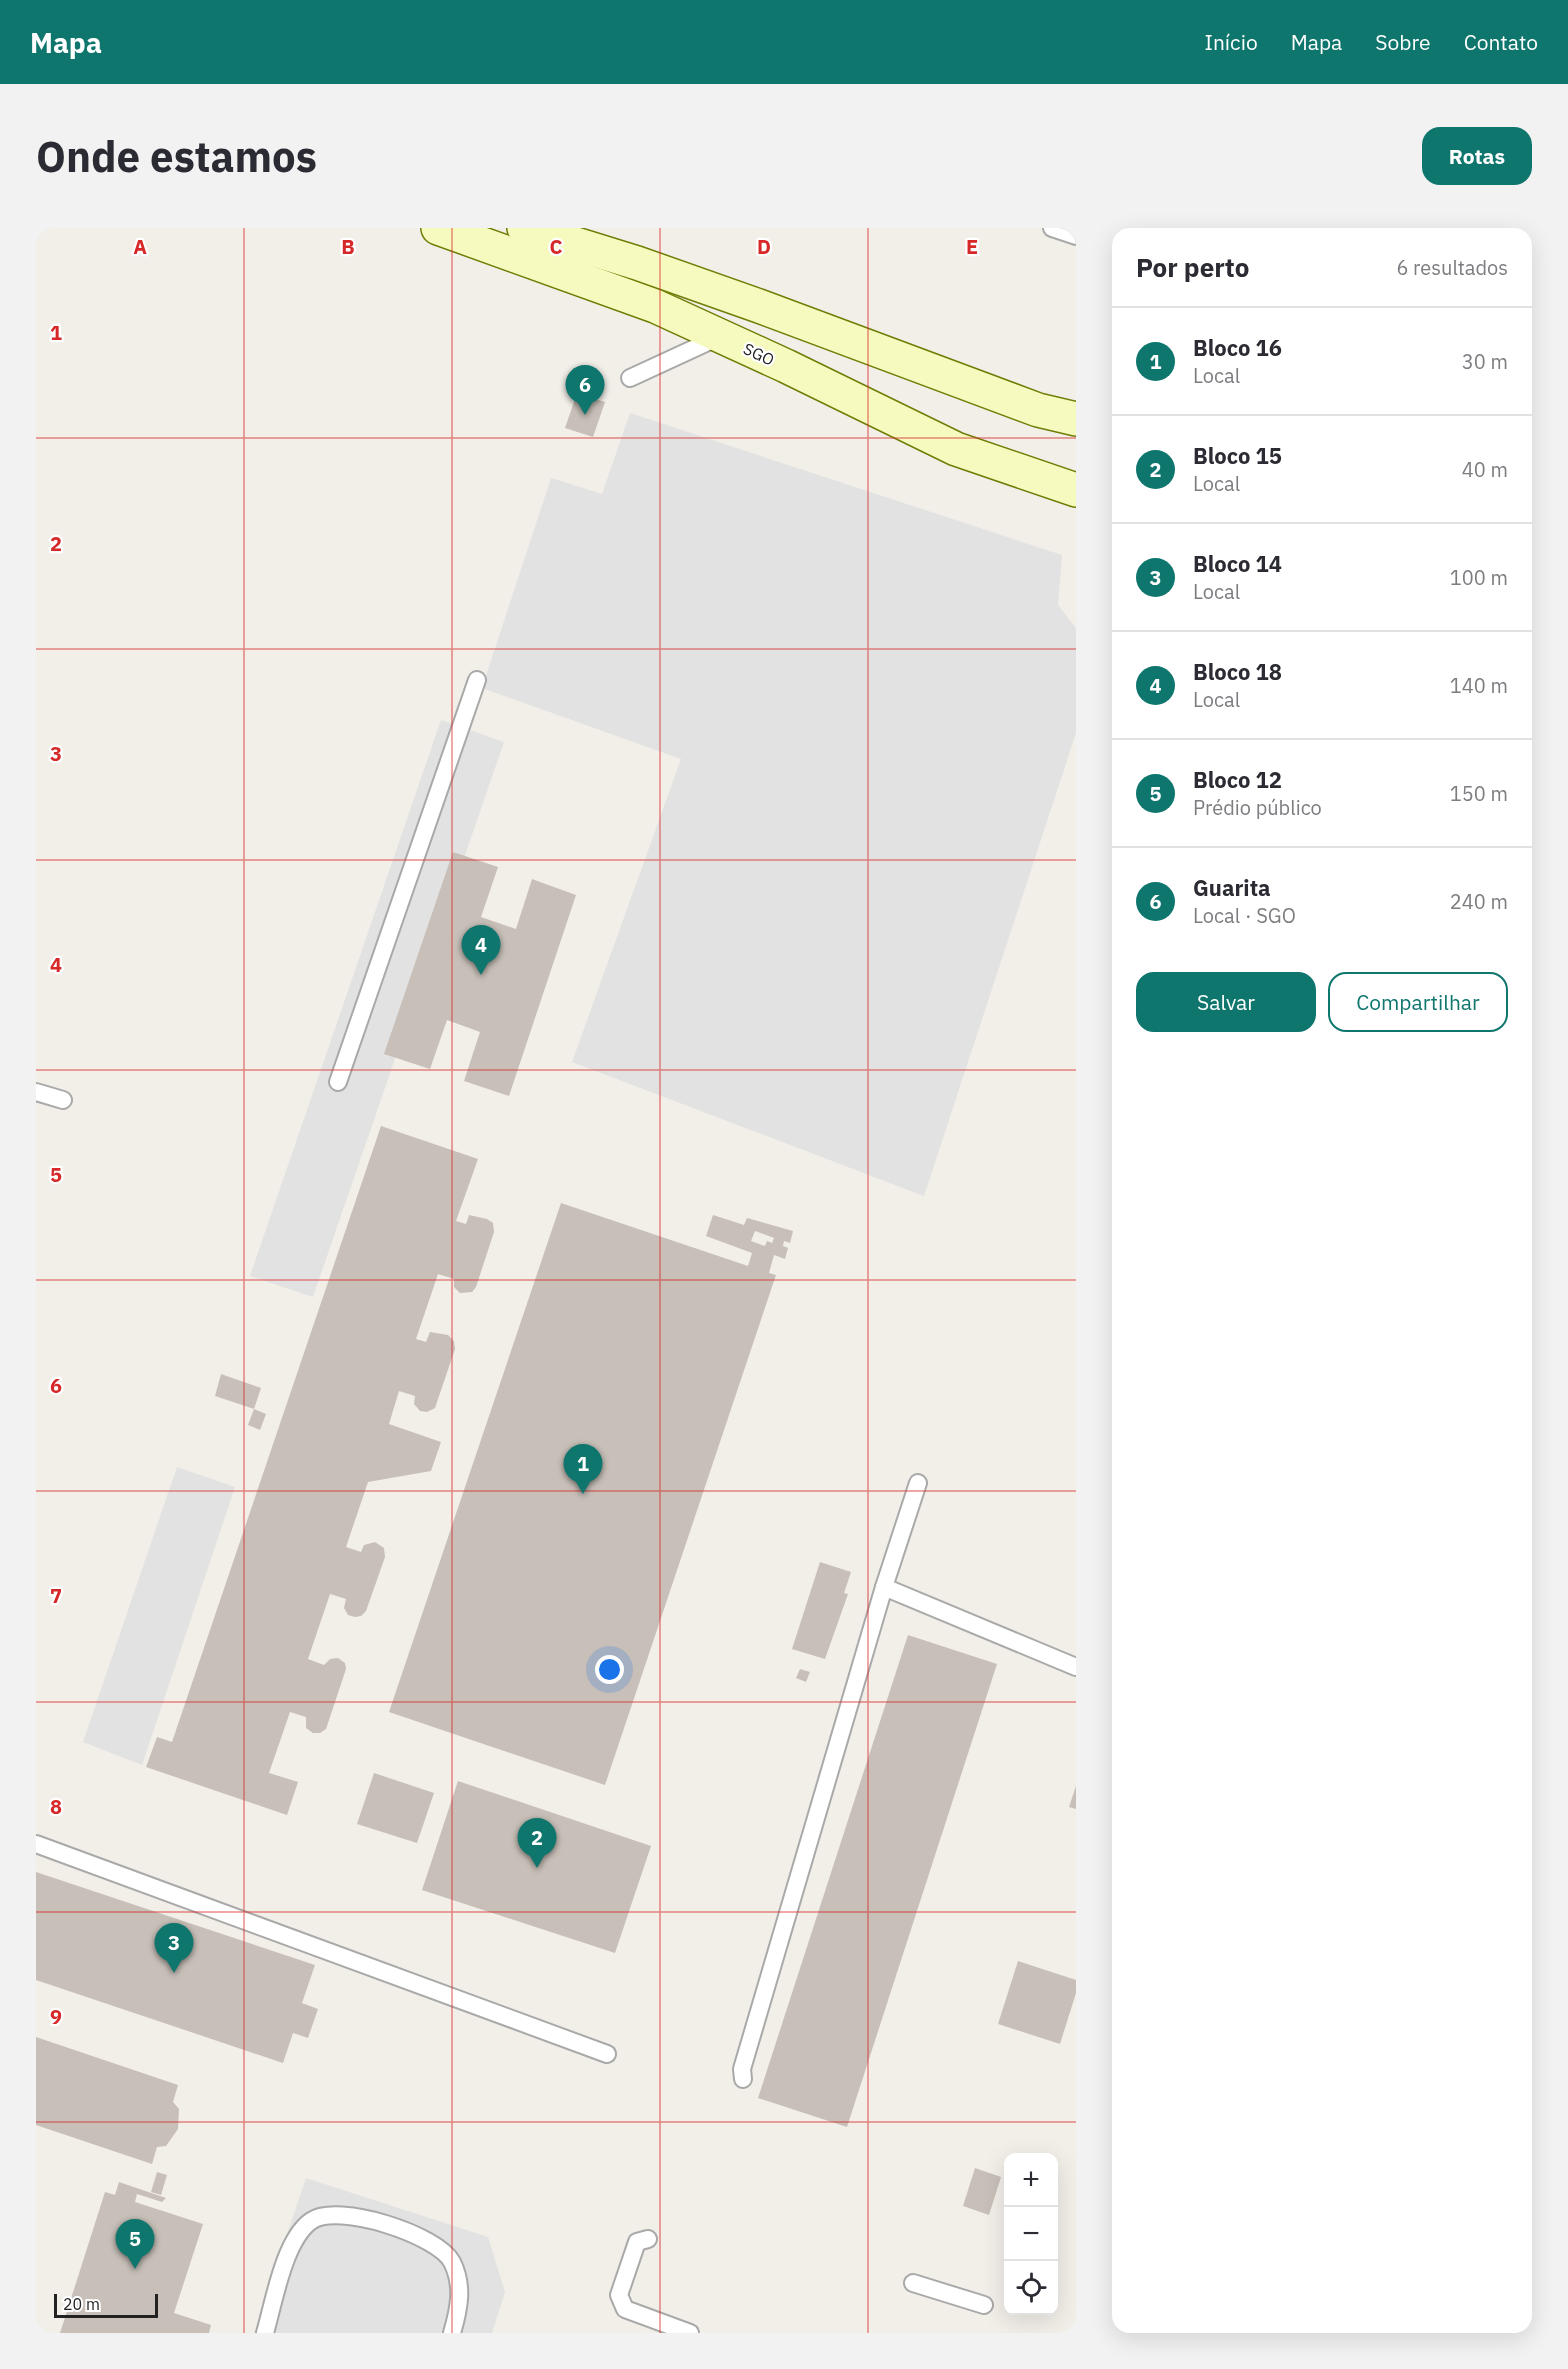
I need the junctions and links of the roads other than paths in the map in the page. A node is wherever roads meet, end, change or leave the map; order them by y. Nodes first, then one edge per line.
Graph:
1 (438, 228) edge
2 (524, 228) edge
3 (1052, 228) edge
4 (1076, 236) edge
5 (599, 268) junction
6 (633, 280) junction
7 (722, 336) junction
8 (630, 378) dead end
9 (1076, 406) edge
10 (1038, 411) junction
11 (1076, 419) edge
12 (1076, 490) edge
13 (477, 680) dead end
14 (338, 1082) dead end
15 (36, 1092) edge
16 (63, 1100) dead end
17 (918, 1483) dead end
18 (884, 1587) junction
19 (1076, 1667) edge
20 (36, 1844) edge
21 (607, 2054) dead end
22 (743, 2079) dead end
23 (648, 2239) dead end
24 (913, 2283) dead end
25 (984, 2305) dead end
26 (264, 2333) edge
27 (452, 2333) edge
28 (690, 2333) edge

1 - 5 street, SGO
2 - 5 street, SGO
3 - 4 lane
5 - 6 street, SGO
6 - 7 street, SGO
6 - 10 street, SGO
7 - 8 lane
7 - 12 street, SGO
9 - 10 street
10 - 11 street, SGO
13 - 14 lane
15 - 16 lane
17 - 18 lane
18 - 19 lane
18 - 22 lane
20 - 21 lane
23 - 28 lane
24 - 25 lane
26 - 27 lane

